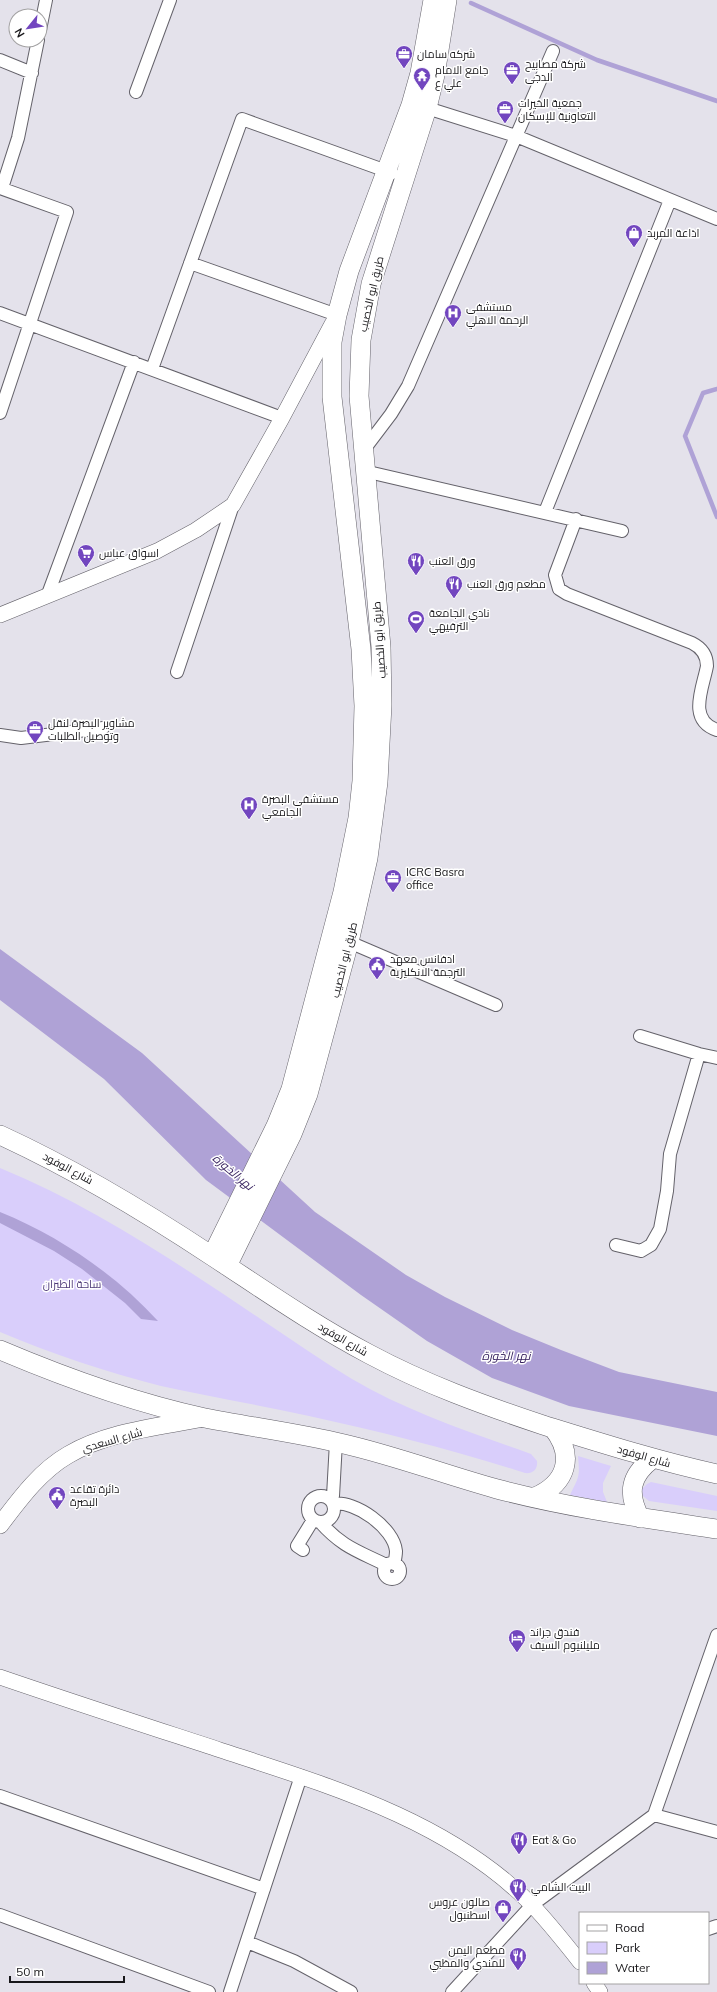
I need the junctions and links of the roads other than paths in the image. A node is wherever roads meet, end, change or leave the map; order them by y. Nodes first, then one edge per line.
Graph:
1 (170, 0) edge
2 (433, 0) edge
3 (447, 0) edge
4 (36, 48) edge
5 (553, 51) dead end
6 (0, 60) edge
7 (32, 72) junction
8 (136, 92) dead end
9 (427, 108) junction
10 (516, 136) junction
11 (386, 170) junction
12 (404, 178) junction
13 (1, 188) edge
14 (670, 200) junction
15 (717, 219) edge
16 (190, 263) junction
17 (0, 313) edge
18 (337, 315) junction
19 (29, 325) junction
20 (134, 362) junction
21 (152, 369) junction
22 (0, 412) edge
23 (282, 418) junction
24 (363, 451) junction
25 (364, 471) junction
26 (233, 505) junction
27 (545, 512) junction
28 (576, 519) junction
29 (622, 530) dead end
30 (48, 594) junction
31 (0, 615) edge
32 (381, 646) junction
33 (361, 649) junction
34 (177, 672) dead end
35 (103, 728) dead end
36 (717, 730) edge
37 (0, 735) edge
38 (349, 942) junction
39 (496, 1005) dead end
40 (640, 1036) dead end
41 (699, 1054) junction
42 (717, 1058) edge
43 (0, 1135) edge
44 (269, 1160) junction
45 (616, 1245) dead end
46 (212, 1256) junction
47 (227, 1266) junction
48 (0, 1350) edge
49 (206, 1418) junction
50 (553, 1428) junction
51 (336, 1442) junction
52 (652, 1459) junction
53 (717, 1474) edge
54 (535, 1497) junction
55 (331, 1501) junction
56 (0, 1503) edge
57 (0, 1511) edge
58 (640, 1518) junction
59 (316, 1521) junction
60 (0, 1525) edge
61 (717, 1529) edge
62 (303, 1550) dead end
63 (717, 1635) edge
64 (0, 1678) edge
65 (301, 1776) junction
66 (0, 1796) edge
67 (654, 1815) junction
68 (717, 1832) edge
69 (264, 1889) junction
70 (532, 1905) junction
71 (0, 1915) edge
72 (247, 1942) junction
73 (579, 1961) edge
74 (209, 1992) edge
75 (230, 1992) edge
76 (351, 1992) edge
77 (452, 1992) edge

1 - 8 street
2 - 11 main road, طريق ابو الخصيب
3 - 9 main road, طريق ابو الخصيب
4 - 7 street
5 - 10 street
6 - 7 street
7 - 13 street
9 - 10 street
9 - 12 main road, طريق ابو الخصيب
10 - 14 street
10 - 24 street
11 - 12 street
11 - 16 street
11 - 18 main road, طريق ابو الخصيب
12 - 24 main road, طريق ابو الخصيب
13 - 19 street
14 - 15 street
14 - 27 street
16 - 18 street
16 - 21 street
17 - 19 street
18 - 23 street
18 - 33 main road, طريق ابو الخصيب
19 - 20 street
19 - 22 street
20 - 21 street
20 - 30 street
21 - 23 street
23 - 26 street
24 - 25 main road, طريق ابو الخصيب
25 - 27 street
25 - 32 main road, طريق ابو الخصيب
26 - 30 street
26 - 34 street
27 - 28 street
28 - 29 street
28 - 36 street
30 - 31 street
32 - 33 main road
32 - 38 main road, طريق ابو الخصيب
33 - 44 main road, طريق ابو الخصيب
35 - 37 street
38 - 39 street
38 - 44 main road, طريق ابو الخصيب
40 - 41 street
41 - 42 street
41 - 45 street
43 - 46 main road, شارع الوفود
44 - 46 main road, طريق ابو الخصيب
44 - 47 main road, طريق ابو الخصيب
46 - 47 main road, شارع الوفود
47 - 50 main road, شارع الوفود
48 - 49 main road
49 - 51 main road
49 - 60 main road, شارع السعدي
50 - 52 main road, شارع الوفود
50 - 54 main road
51 - 54 main road
51 - 55 street
52 - 53 main road, شارع الوفود
52 - 58 main road
54 - 58 main road
55 - 59 street
55 - 59 street
55 - 59 street
56 - 57 main road
58 - 61 main road
59 - 62 street
63 - 67 street
64 - 65 street
65 - 69 street
65 - 70 street
66 - 69 street
67 - 68 street
67 - 70 street
69 - 72 street
70 - 73 street
70 - 77 street
71 - 74 street
72 - 75 street
72 - 76 street

